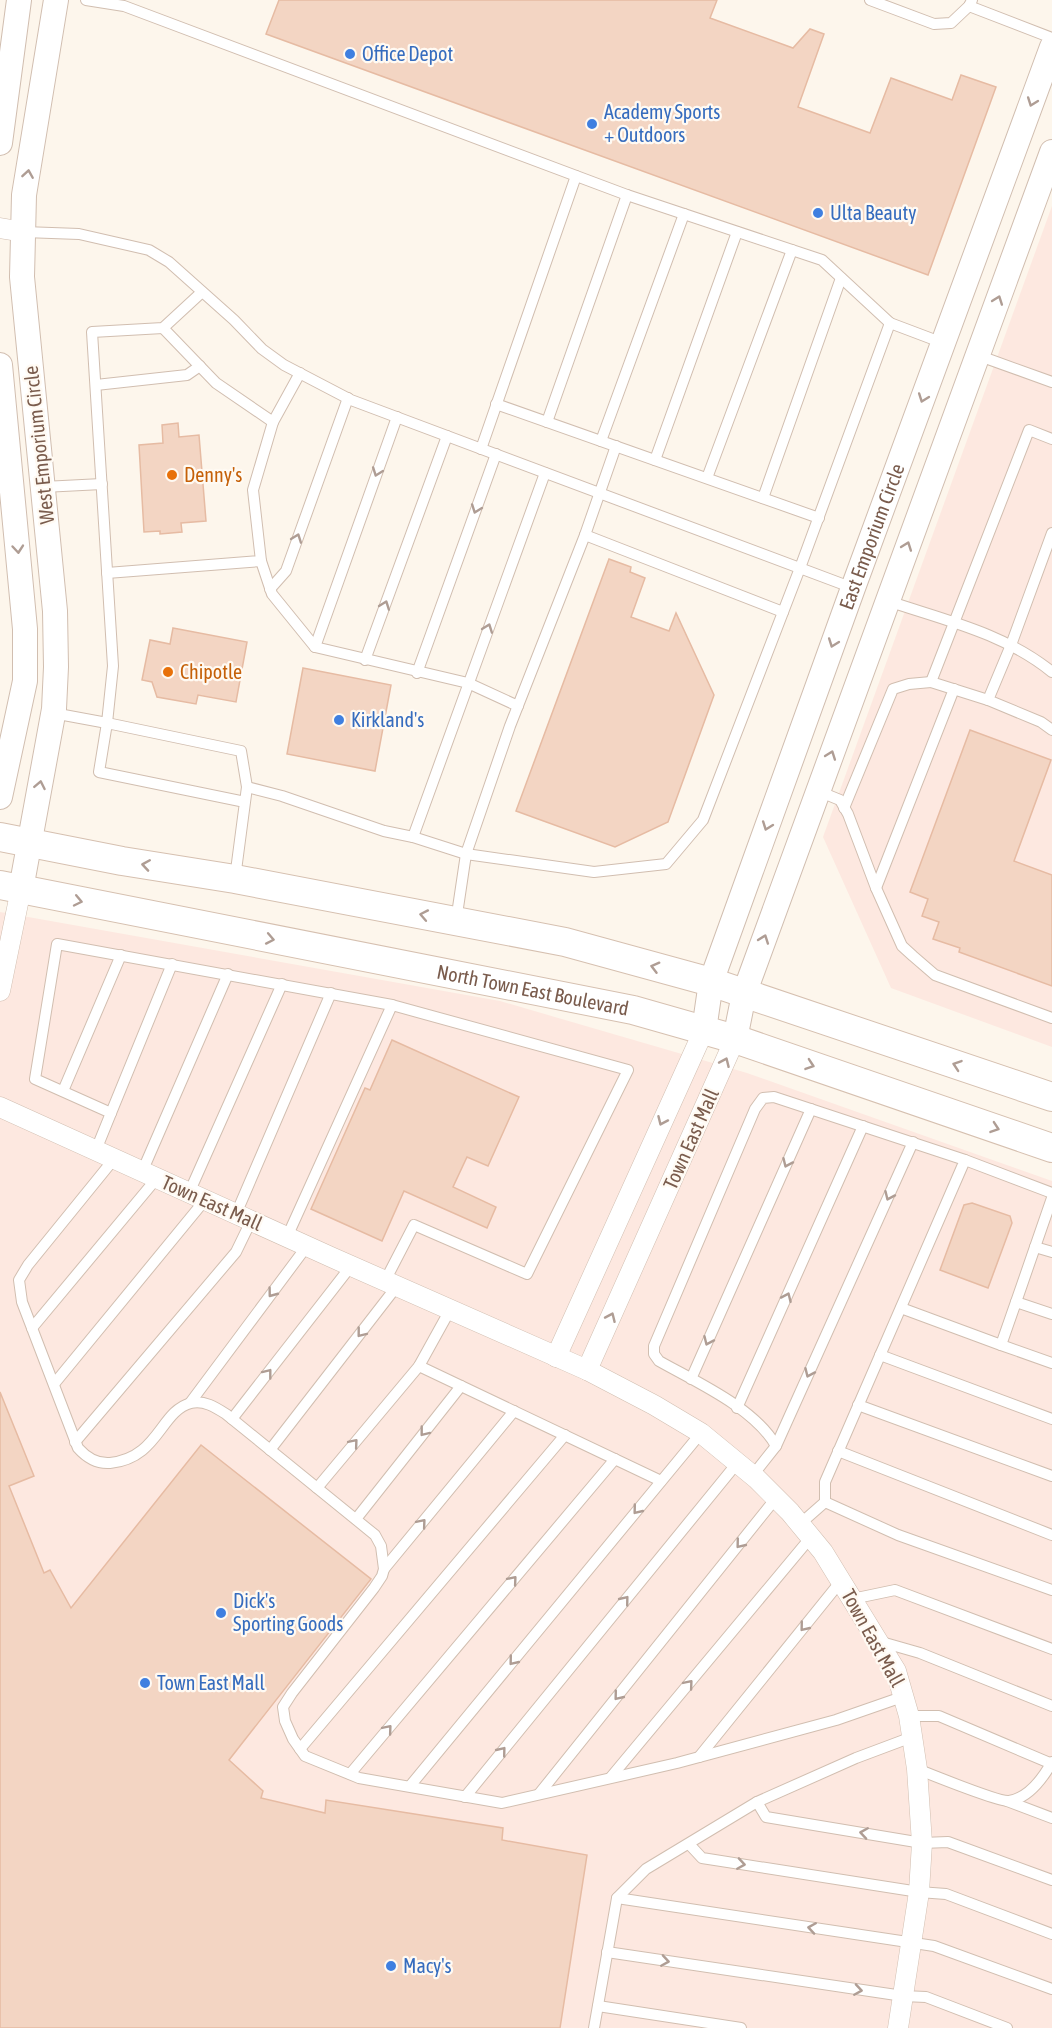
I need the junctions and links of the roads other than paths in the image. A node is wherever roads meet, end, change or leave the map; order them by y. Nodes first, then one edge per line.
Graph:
1 (19, 0) edge
2 (56, 0) edge
3 (86, 0) edge
4 (870, 0) edge
5 (971, 3) edge
6 (1052, 38) edge
7 (1052, 47) edge
8 (0, 143) edge
9 (1052, 152) edge
10 (576, 176) junction
11 (627, 195) junction
12 (684, 214) junction
13 (0, 228) edge
14 (24, 232) junction
15 (737, 232) junction
16 (792, 250) junction
17 (841, 278) junction
18 (202, 292) junction
19 (890, 323) junction
20 (163, 328) junction
21 (943, 343) junction
22 (978, 355) junction
23 (0, 365) edge
24 (200, 366) junction
25 (300, 373) junction
26 (1052, 382) edge
27 (96, 385) junction
28 (2, 393) edge
29 (348, 398) junction
30 (496, 404) junction
31 (397, 417) junction
32 (273, 422) junction
33 (548, 422) junction
34 (447, 436) junction
35 (1052, 439) edge
36 (601, 441) junction
37 (616, 446) junction
38 (481, 448) junction
39 (496, 454) junction
40 (655, 460) junction
41 (545, 473) junction
42 (707, 478) junction
43 (102, 484) junction
44 (43, 487) junction
45 (6, 491) edge
46 (599, 493) junction
47 (762, 498) junction
48 (819, 518) junction
49 (1052, 533) edge
50 (585, 535) junction
51 (261, 561) junction
52 (800, 568) junction
53 (108, 573) junction
54 (853, 588) junction
55 (270, 589) junction
56 (887, 601) junction
57 (783, 612) junction
58 (954, 623) junction
59 (1011, 645) junction
60 (315, 647) junction
61 (365, 660) junction
62 (1052, 672) edge
63 (417, 673) junction
64 (932, 682) junction
65 (468, 683) junction
66 (954, 689) junction
67 (988, 700) junction
68 (518, 706) junction
69 (53, 713) junction
70 (107, 723) junction
71 (1052, 729) edge
72 (247, 787) junction
73 (818, 791) junction
74 (0, 797) edge
75 (245, 802) junction
76 (844, 808) junction
77 (0, 837) edge
78 (413, 837) junction
79 (29, 843) junction
80 (466, 854) junction
81 (235, 879) junction
82 (11, 887) edge
83 (876, 888) junction
84 (456, 921) junction
85 (121, 955) junction
86 (172, 964) junction
87 (228, 974) junction
88 (711, 982) junction
89 (282, 984) junction
90 (0, 991) edge
91 (331, 993) junction
92 (744, 994) junction
93 (392, 1005) junction
94 (1052, 1018) edge
95 (704, 1030) junction
96 (735, 1039) junction
97 (63, 1091) junction
98 (1052, 1097) edge
99 (0, 1107) edge
100 (811, 1109) junction
101 (111, 1113) junction
102 (864, 1126) junction
103 (913, 1142) junction
104 (1052, 1148) edge
105 (96, 1150) junction
106 (114, 1159) junction
107 (965, 1160) junction
108 (150, 1175) junction
109 (1052, 1193) edge
110 (197, 1196) junction
111 (1052, 1198) edge
112 (244, 1217) junction
113 (287, 1237) junction
114 (307, 1246) junction
115 (1035, 1247) junction
116 (1052, 1252) edge
117 (351, 1266) junction
118 (391, 1284) junction
119 (1016, 1302) junction
120 (901, 1308) junction
121 (450, 1310) junction
122 (1052, 1314) edge
123 (32, 1328) junction
124 (1000, 1345) junction
125 (880, 1355) junction
126 (556, 1357) junction
127 (1052, 1363) edge
128 (419, 1366) junction
129 (587, 1370) junction
130 (691, 1379) junction
131 (54, 1384) junction
132 (461, 1386) junction
133 (190, 1403) junction
134 (858, 1405) junction
135 (737, 1408) junction
136 (514, 1411) junction
137 (232, 1419) junction
138 (1052, 1419) edge
139 (701, 1432) junction
140 (565, 1435) junction
141 (75, 1442) junction
142 (776, 1446) junction
143 (270, 1450) junction
144 (838, 1451) junction
145 (615, 1459) junction
146 (738, 1462) junction
147 (753, 1475) junction
148 (1052, 1476) edge
149 (661, 1481) junction
150 (317, 1488) junction
151 (776, 1498) junction
152 (825, 1502) junction
153 (356, 1519) junction
154 (805, 1530) junction
155 (1052, 1535) edge
156 (384, 1569) junction
157 (841, 1581) junction
158 (1052, 1590) edge
159 (852, 1599) junction
160 (878, 1641) junction
161 (1052, 1649) edge
162 (905, 1696) junction
163 (1052, 1706) edge
164 (909, 1716) junction
165 (912, 1737) junction
166 (300, 1749) junction
167 (699, 1757) junction
168 (1052, 1763) edge
169 (917, 1769) junction
170 (350, 1774) junction
171 (611, 1778) junction
172 (410, 1786) junction
173 (538, 1794) junction
174 (465, 1797) junction
175 (1007, 1801) junction
176 (757, 1802) junction
177 (1052, 1818) edge
178 (922, 1843) junction
179 (689, 1844) junction
180 (1052, 1880) edge
181 (919, 1892) junction
182 (616, 1898) junction
183 (1052, 1934) edge
184 (912, 1943) junction
185 (607, 1952) junction
186 (1052, 1989) edge
187 (903, 1996) junction
188 (598, 2006) junction
189 (594, 2028) edge
190 (741, 2028) edge
191 (898, 2028) edge
192 (1007, 2028) edge

1 - 8 street
14 -> 2 street, West Emporium Circle
3 - 10 lane
4 - 5 lane
5 - 6 lane
7 -> 21 street, East Emporium Circle
22 -> 9 street, East Emporium Circle
10 - 11 lane
10 - 30 lane
11 - 12 lane
11 - 33 lane
12 - 15 lane
12 - 36 lane
13 - 14 street
14 - 18 lane
14 - 44 street, West Emporium Circle
15 - 16 lane
15 - 40 lane
16 - 17 lane
16 - 42 lane
17 - 19 lane
17 - 47 lane
18 - 20 lane
18 - 25 lane
19 - 21 lane
19 - 48 lane
20 - 24 lane
20 - 27 lane
21 - 22 street
21 -> 54 street, East Emporium Circle
22 - 26 lane
56 -> 22 street, East Emporium Circle
23 - 28 street, West Emporium Circle
24 - 27 lane
24 - 32 lane
25 - 29 lane
25 - 32 lane
27 - 43 lane
28 - 45 street, West Emporium Circle
29 - 31 lane
55 -> 29 lane
30 - 33 lane
30 - 38 lane
31 - 34 lane
31 -> 60 lane
32 - 51 lane
33 - 36 lane
34 - 38 lane
61 -> 34 lane
35 - 58 lane
36 - 37 lane
37 - 40 lane
37 - 46 lane
38 - 39 lane
39 - 41 lane
39 -> 63 lane
40 - 42 lane
41 - 46 lane
65 -> 41 lane
42 - 47 lane
43 - 44 lane
43 - 53 lane
44 - 45 street
44 - 69 street, West Emporium Circle
45 -> 74 street, West Emporium Circle
46 - 50 lane
46 - 52 lane
47 - 48 lane
48 - 52 lane
49 - 59 lane
50 - 57 lane
50 - 68 lane
51 - 53 lane
51 - 55 lane
52 - 54 lane
52 - 57 lane
53 - 70 lane
54 - 56 street
54 -> 88 street, East Emporium Circle
55 - 60 lane
56 - 58 lane
73 -> 56 street, East Emporium Circle
57 - 80 lane
58 - 59 lane
58 - 64 lane
59 - 62 lane
59 - 67 lane
60 - 61 lane
61 - 63 lane
63 - 65 lane
64 - 66 lane
64 - 76 lane
65 - 68 lane
65 - 78 lane
66 - 67 lane
66 - 83 lane
67 - 71 lane
68 - 80 lane
69 - 70 lane
79 -> 69 street, West Emporium Circle
70 - 72 lane
70 - 75 lane
72 - 75 lane
72 - 78 lane
73 - 76 lane
92 -> 73 street, East Emporium Circle
75 - 81 lane
76 - 83 lane
77 - 79 main road
78 - 80 lane
81 -> 79 main road
79 - 82 street, West Emporium Circle
80 - 84 lane
84 -> 81 main road
82 - 90 street
82 -> 95 main road, North Town East Boulevard
83 - 94 lane
88 -> 84 main road
85 - 86 lane
85 - 97 lane
85 - 97 lane
86 - 87 lane
86 - 101 lane
87 - 89 lane
87 - 108 lane
88 - 92 main road
88 - 95 street, East Emporium Circle
89 - 91 lane
89 - 110 lane
91 - 93 lane
91 - 112 lane
92 - 96 street, East Emporium Circle
98 -> 92 main road
93 - 113 lane
93 - 118 lane
95 - 96 main road, North Town East Boulevard
95 -> 126 street, Town East Mall
96 -> 104 main road, North Town East Boulevard
129 -> 96 street, Town East Mall
97 - 101 lane
99 - 105 street, Town East Mall
100 - 102 lane
100 -> 130 lane
100 - 130 lane
101 - 105 lane
102 - 103 lane
135 -> 102 lane
103 - 107 lane
103 -> 142 lane
105 - 106 street, Town East Mall
106 - 108 street, Town East Mall
106 - 123 lane
107 - 109 lane
107 - 120 lane
108 - 110 street, Town East Mall
108 - 123 lane
110 - 112 street, Town East Mall
110 - 131 lane
111 - 115 lane
112 - 113 street, Town East Mall
112 - 141 lane
113 - 114 street, Town East Mall
114 - 117 street, Town East Mall
114 -> 133 lane
115 - 116 lane
115 - 119 lane
117 - 118 street, Town East Mall
137 -> 117 lane
118 - 121 street, Town East Mall
118 -> 143 lane
119 - 122 lane
119 - 124 lane
120 - 124 lane
120 - 125 lane
121 - 126 street, Town East Mall
121 - 128 lane
123 - 131 lane
124 - 127 lane
125 - 134 lane
125 - 138 lane
126 - 129 street, Town East Mall
128 - 132 lane
150 -> 128 lane
129 - 139 street, Town East Mall
130 - 135 lane
131 - 141 lane
132 - 136 lane
132 -> 153 lane
133 - 137 lane
133 - 141 lane
134 - 144 lane
134 - 148 lane
135 - 142 lane
136 - 140 lane
156 -> 136 lane
137 - 143 lane
139 - 146 street, Town East Mall
139 - 149 lane
140 - 145 lane
140 - 166 lane
142 - 147 lane
143 - 150 lane
144 - 152 lane
144 - 155 lane
145 - 149 lane
170 -> 145 lane
146 - 147 street, Town East Mall
174 -> 146 lane
147 - 151 street, Town East Mall
149 -> 172 lane
150 - 153 lane
151 - 154 street, Town East Mall
151 -> 173 lane
152 - 154 lane
152 - 158 lane
153 - 156 lane
154 - 157 street, Town East Mall
171 -> 154 lane
156 - 166 lane
157 - 159 street, Town East Mall
157 -> 167 lane
159 - 160 street, Town East Mall
159 - 161 lane
160 - 162 street, Town East Mall
160 - 163 lane
162 - 164 street, Town East Mall
162 - 167 lane
164 - 165 street, Town East Mall
164 - 168 lane
165 - 169 street, Town East Mall
165 - 176 lane
166 - 170 lane
167 - 171 lane
168 - 175 lane
169 - 175 lane
169 - 178 street, Town East Mall
170 - 172 lane
171 - 173 lane
172 - 174 lane
173 - 174 lane
175 - 177 lane
178 -> 176 lane
176 - 179 lane
178 - 180 lane
178 - 181 street, Town East Mall
179 -> 181 lane
179 - 182 lane
181 - 183 lane
181 - 184 street, Town East Mall
184 -> 182 lane
182 - 185 lane
184 - 186 lane
184 - 187 street, Town East Mall
185 -> 187 lane
185 - 188 lane
187 - 191 street, Town East Mall
187 - 192 lane
188 - 189 lane
188 - 190 lane

